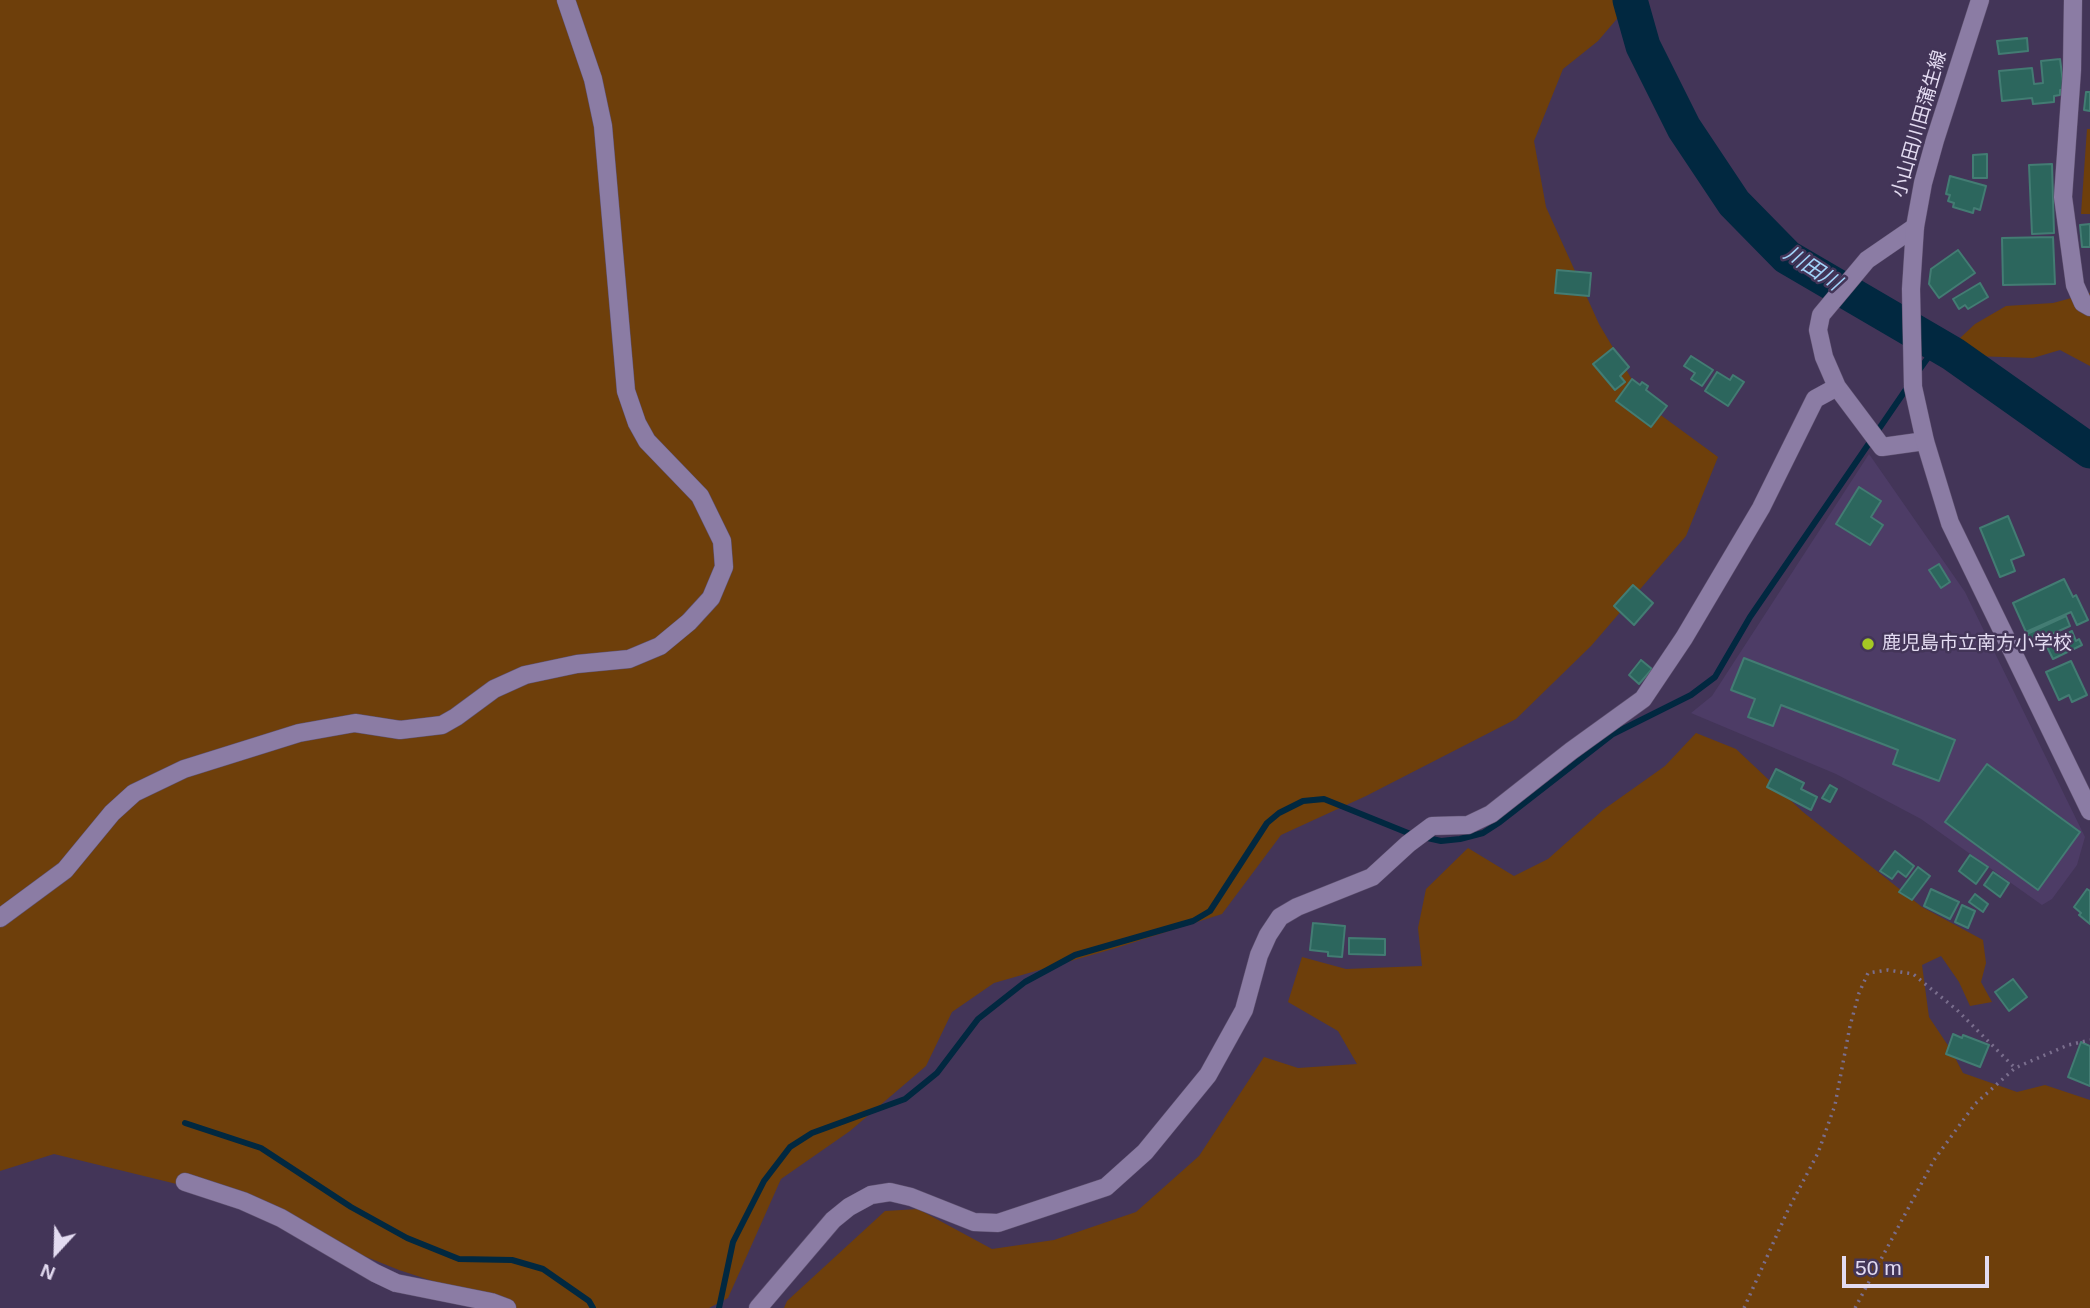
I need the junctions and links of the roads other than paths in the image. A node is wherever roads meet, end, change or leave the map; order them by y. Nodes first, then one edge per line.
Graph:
1 (566, 0) edge
2 (1980, 0) edge
3 (2073, 0) edge
4 (1915, 227) junction
5 (2090, 307) edge
6 (1837, 387) junction
7 (1925, 441) junction
8 (2090, 811) edge
9 (0, 918) edge
10 (185, 1182) dead end
11 (507, 1308) edge
12 (758, 1308) edge

1 - 9 street
2 - 4 street, 小山田川田蒲生線
3 - 5 street
4 - 6 street
4 - 7 street, 小山田川田蒲生線
6 - 7 street
6 - 12 street
7 - 8 street, 小山田川田蒲生線
10 - 11 street

